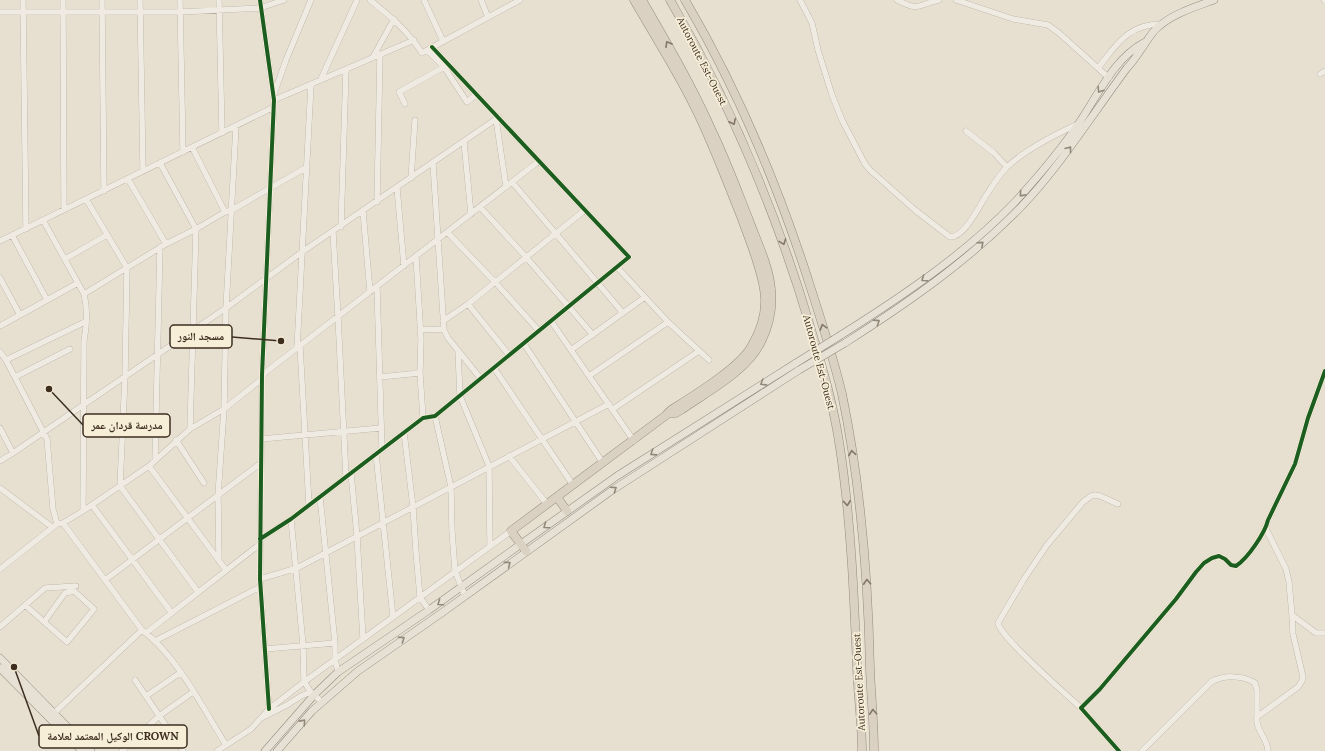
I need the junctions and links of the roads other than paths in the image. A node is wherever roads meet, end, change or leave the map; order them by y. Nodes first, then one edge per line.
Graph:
1 (22, 0) edge
2 (63, 0) edge
3 (102, 0) edge
4 (140, 0) edge
5 (180, 0) edge
6 (219, 0) edge
7 (260, 0) edge
8 (284, 0) edge
9 (311, 0) edge
10 (357, 0) edge
11 (370, 0) edge
12 (425, 0) edge
13 (481, 0) edge
14 (520, 0) edge
15 (634, 0) edge
16 (642, 0) edge
17 (670, 0) edge
18 (685, 0) edge
19 (800, 0) edge
20 (897, 0) edge
21 (940, 0) edge
22 (956, 0) edge
23 (1214, 0) edge
24 (511, 2) edge
25 (260, 8) junction
26 (220, 10) junction
27 (23, 11) junction
28 (102, 11) junction
29 (0, 12) edge
30 (63, 12) junction
31 (180, 12) junction
32 (140, 13) junction
33 (488, 17) junction
34 (394, 19) junction
35 (1162, 24) junction
36 (414, 40) junction
37 (443, 41) junction
38 (1145, 42) junction
39 (430, 48) junction
40 (380, 54) junction
41 (374, 57) junction
42 (444, 67) junction
43 (1098, 68) junction
44 (346, 69) junction
45 (1108, 78) junction
46 (321, 79) junction
47 (311, 85) junction
48 (477, 94) junction
49 (274, 97) junction
50 (405, 104) dead end
51 (274, 107) junction
52 (498, 118) junction
53 (415, 120) dead end
54 (1079, 123) junction
55 (236, 126) junction
56 (966, 131) dead end
57 (222, 133) junction
58 (464, 142) junction
59 (192, 147) junction
60 (183, 152) junction
61 (539, 161) junction
62 (160, 163) junction
63 (433, 163) junction
64 (307, 167) junction
65 (1007, 167) junction
66 (143, 171) junction
67 (411, 178) junction
68 (128, 179) junction
69 (512, 182) junction
70 (271, 186) junction
71 (506, 187) junction
72 (397, 188) junction
73 (104, 191) junction
74 (86, 199) junction
75 (376, 202) junction
76 (480, 207) junction
77 (64, 210) junction
78 (232, 210) junction
79 (586, 210) junction
80 (363, 211) junction
81 (225, 212) junction
82 (471, 214) junction
83 (43, 220) junction
84 (341, 227) junction
85 (26, 229) junction
86 (196, 229) junction
87 (332, 232) junction
88 (447, 232) junction
89 (556, 234) junction
90 (12, 235) junction
91 (107, 235) junction
92 (438, 240) junction
93 (0, 241) edge
94 (166, 244) junction
95 (160, 247) junction
96 (302, 252) junction
97 (416, 256) junction
98 (526, 257) junction
99 (65, 259) junction
100 (404, 266) junction
101 (616, 267) junction
102 (127, 268) junction
103 (0, 278) edge
104 (266, 278) junction
105 (495, 282) junction
106 (78, 283) junction
107 (597, 283) junction
108 (377, 286) junction
109 (370, 292) junction
110 (84, 294) junction
111 (645, 298) junction
112 (47, 300) junction
113 (468, 304) junction
114 (569, 307) junction
115 (226, 308) junction
116 (622, 313) junction
117 (20, 315) junction
118 (338, 316) junction
119 (87, 321) junction
120 (443, 321) junction
121 (551, 321) junction
122 (668, 322) junction
123 (0, 326) edge
124 (444, 329) junction
125 (193, 330) junction
126 (420, 330) junction
127 (539, 331) junction
128 (593, 335) junction
129 (524, 344) junction
130 (299, 347) junction
131 (70, 349) dead end
132 (458, 350) junction
133 (571, 350) junction
134 (699, 351) junction
135 (0, 352) edge
136 (159, 353) junction
137 (509, 356) junction
138 (6, 360) junction
139 (709, 360) dead end
140 (797, 366) junction
141 (494, 368) junction
142 (1325, 371) edge
143 (420, 373) junction
144 (15, 376) junction
145 (589, 376) junction
146 (124, 377) junction
147 (262, 377) junction
148 (380, 377) junction
149 (481, 379) junction
150 (460, 396) junction
151 (85, 404) junction
152 (611, 407) junction
153 (224, 409) junction
154 (435, 416) junction
155 (666, 417) junction
156 (423, 418) junction
157 (576, 422) junction
158 (0, 428) edge
159 (381, 428) junction
160 (190, 429) junction
161 (344, 431) junction
162 (404, 432) junction
163 (43, 433) junction
164 (304, 434) junction
165 (261, 439) junction
166 (176, 440) junction
167 (542, 440) junction
168 (634, 440) junction
169 (382, 450) junction
170 (13, 454) junction
171 (376, 454) junction
172 (509, 456) junction
173 (155, 460) junction
174 (0, 461) edge
175 (261, 463) junction
176 (603, 463) junction
177 (149, 466) junction
178 (489, 466) junction
179 (351, 473) junction
180 (346, 477) junction
181 (204, 483) dead end
182 (573, 485) junction
183 (120, 486) junction
184 (451, 487) junction
185 (0, 488) edge
186 (218, 495) junction
187 (320, 497) junction
188 (557, 497) junction
189 (547, 504) junction
190 (1118, 504) dead end
191 (92, 505) junction
192 (309, 505) junction
193 (413, 507) junction
194 (83, 511) junction
195 (567, 511) junction
196 (187, 518) junction
197 (291, 519) junction
198 (383, 522) junction
199 (64, 523) junction
200 (54, 526) junction
201 (1265, 527) junction
202 (511, 531) junction
203 (357, 536) junction
204 (159, 539) junction
205 (260, 541) junction
206 (521, 544) junction
207 (490, 546) junction
208 (526, 551) junction
209 (326, 552) junction
210 (132, 559) junction
211 (219, 561) junction
212 (296, 568) junction
213 (0, 569) edge
214 (226, 570) junction
215 (455, 572) junction
216 (260, 579) junction
217 (104, 580) junction
218 (76, 586) dead end
219 (260, 587) junction
220 (462, 588) junction
221 (198, 592) junction
222 (465, 596) junction
223 (420, 597) junction
224 (25, 605) junction
225 (429, 610) junction
226 (171, 612) junction
227 (1292, 615) junction
228 (393, 617) junction
229 (416, 619) junction
230 (44, 622) junction
231 (421, 626) junction
232 (0, 627) edge
233 (144, 631) junction
234 (1325, 633) edge
235 (363, 639) junction
236 (155, 641) junction
237 (335, 643) junction
238 (303, 645) junction
239 (265, 649) junction
240 (0, 659) edge
241 (335, 659) junction
242 (0, 668) edge
243 (338, 672) junction
244 (180, 673) junction
245 (135, 680) dead end
246 (304, 682) junction
247 (193, 692) junction
248 (313, 693) junction
249 (146, 696) junction
250 (322, 702) junction
251 (1081, 708) junction
252 (269, 709) junction
253 (54, 714) junction
254 (159, 716) junction
255 (1257, 717) junction
256 (261, 718) junction
257 (226, 745) junction
258 (82, 751) edge
259 (91, 751) edge
260 (122, 751) edge
261 (183, 751) edge
262 (217, 751) edge
263 (265, 751) edge
264 (277, 751) edge
265 (862, 751) edge
266 (874, 751) edge
267 (1119, 751) edge
268 (1142, 751) edge
269 (1268, 751) edge

1 - 27 street
2 - 30 street
3 - 28 street
4 - 32 street
5 - 31 street
6 - 26 street
7 - 25 street
8 - 25 street
9 - 49 street
10 - 46 street
11 - 34 street
12 - 37 street
13 - 33 street
14 - 24 street
15 - 155 highway
155 -> 16 highway
17 -> 265 highway, Autoroute Est-Ouest
266 -> 18 highway, Autoroute Est-Ouest
19 - 65 street
20 - 21 street
22 - 43 street
23 - 35 main road
24 - 33 street
25 - 26 street
25 - 49 street
26 - 31 street
26 - 57 street
27 - 29 street
27 - 30 street
27 - 85 street
28 - 30 street
28 - 32 street
28 - 73 street
30 - 77 street
31 - 32 street
31 - 60 street
32 - 66 street
33 - 37 street
34 - 36 street
34 - 41 street
35 - 38 main road
35 - 43 street
36 - 39 street
36 - 40 street
37 - 39 street
38 - 45 main road
140 -> 38 main road, bridge
39 - 42 street
39 - 48 street
40 - 41 street
40 - 75 street
41 - 44 street
42 - 48 street
42 - 50 street
43 - 45 street
44 - 46 street
44 - 84 street
45 -> 54 main road
46 - 47 street
47 - 49 street
47 - 64 street
48 - 52 street
49 - 51 street
51 - 55 street
51 - 70 street
52 - 58 street
52 - 61 street
52 - 71 street
53 - 67 street
54 - 65 street
54 -> 140 main road, bridge
55 - 57 street
55 - 78 street
56 - 65 street
57 - 59 street
58 - 63 street
58 - 82 street
59 - 60 street
59 - 81 street
60 - 62 street
61 - 69 street
61 - 79 street
62 - 66 street
62 - 86 street
63 - 67 street
63 - 92 street
64 - 70 street
64 - 96 street
66 - 68 street
67 - 72 street
68 - 73 street
68 - 94 street
69 - 71 street
69 - 89 street
70 - 78 street
70 - 104 street
71 - 76 street
72 - 75 street
72 - 100 street
73 - 74 street
74 - 77 street
74 - 91 street
75 - 80 street
76 - 82 street
76 - 98 street
77 - 83 street
78 - 81 street
78 - 115 street
79 - 89 street
79 - 101 street
80 - 84 street
80 - 109 street
81 - 86 street
82 - 88 street
83 - 85 street
83 - 99 street
84 - 87 street
85 - 90 street
86 - 94 street
86 - 125 street
87 - 96 street
87 - 118 street
88 - 92 street
88 - 105 street
89 - 98 street
89 - 107 street
90 - 93 street
90 - 112 street
91 - 99 street
91 - 102 street
92 - 97 street
92 - 120 street
94 - 95 street
95 - 102 street
95 - 136 street
96 - 104 street
96 - 130 street
97 - 100 street
97 - 126 street
98 - 105 street
98 - 114 street
99 - 106 street
100 - 108 street
101 - 107 street
101 - 111 street
102 - 110 street
102 - 146 street
103 - 117 street
104 - 115 street
104 - 147 street
105 - 113 street
105 - 127 street
106 - 110 street
106 - 112 street
107 - 114 street
107 - 116 street
108 - 109 street
108 - 148 street
109 - 118 street
110 - 119 street
111 - 116 street
111 - 122 street
112 - 117 street
113 - 120 street
113 - 137 street
114 - 121 street
114 - 128 street
115 - 125 street
115 - 153 street
116 - 128 street
117 - 123 street
118 - 130 street
118 - 161 street
119 - 138 street
119 - 151 street
120 - 124 street
121 - 127 street
121 - 133 street
122 - 134 street
122 - 145 street
124 - 126 street
124 - 132 street
125 - 136 street
125 - 160 street
126 - 143 street
127 - 129 street
128 - 133 street
129 - 137 street
129 - 157 street
130 - 147 street
130 - 164 street
131 - 144 street
132 - 149 street
132 - 150 street
133 - 145 street
134 - 139 street
134 - 152 street
135 - 138 street
136 - 146 street
136 - 173 street
137 - 141 street
138 - 144 street
140 -> 195 main road
208 -> 140 main road
141 - 149 street
141 - 167 street
142 - 201 street
143 - 148 street
143 - 156 street
144 - 163 street
145 - 152 street
146 - 151 street
146 - 183 street
147 - 153 street
147 - 165 street
148 - 159 street
149 - 150 street
150 - 154 street
150 - 178 street
151 - 163 street
151 - 194 street
152 - 157 street
152 - 168 street
153 - 160 street
153 - 186 street
154 - 156 street
154 - 184 street
155 - 168 highway
156 - 162 street
157 - 167 street
157 - 176 street
158 - 170 street
159 - 161 street
159 - 169 street
160 - 166 street
161 - 164 street
161 - 180 street
162 - 169 street
162 - 193 street
163 - 170 street
163 - 200 street
164 - 165 street
164 - 192 street
165 - 175 street
166 - 173 street
166 - 181 street
167 - 172 street
167 - 182 street
168 - 176 highway
169 - 171 street
170 - 174 street
171 - 179 street
171 - 198 street
172 - 178 street
172 - 189 street
173 - 177 street
175 - 186 street
175 - 205 street
176 - 182 highway
177 - 183 street
177 - 196 street
178 - 184 street
178 - 207 street
179 - 180 street
179 - 203 street
180 - 187 street
182 - 188 highway
183 - 191 street
183 - 204 street
184 - 193 street
184 - 215 street
185 - 200 street
186 - 196 street
186 - 211 street
187 - 192 street
187 - 209 street
188 - 189 highway
188 - 195 highway
189 - 202 highway
190 - 251 street
191 - 194 street
191 - 210 street
192 - 197 street
193 - 198 street
193 - 223 street
194 - 199 street
195 -> 206 main road
196 - 204 street
196 - 211 street
197 - 205 street
197 - 212 street
198 - 203 street
198 - 228 street
199 - 200 street
199 - 217 street
200 - 213 street
201 - 227 street
201 - 251 street
202 - 206 highway
202 - 207 street
203 - 209 street
203 - 235 street
204 - 210 street
204 - 221 street
205 - 214 street
205 - 216 street
206 - 208 highway
206 - 220 main road
207 - 215 street
222 -> 208 main road
209 - 212 street
209 - 237 street
210 - 217 street
210 - 226 street
211 - 214 street
212 - 216 street
212 - 238 street
214 - 221 street
215 - 220 street
215 - 223 street
216 - 219 street
217 - 233 street
218 - 224 street
219 - 236 street
219 - 239 street
220 - 222 street
220 -> 225 main road
221 - 226 street
222 - 231 main road
223 - 225 street
223 - 228 street
224 - 230 street
224 - 232 street
225 - 229 main road
226 - 233 street
227 - 234 street
227 - 255 street
228 - 235 street
229 - 231 main road
229 - 243 main road
230 - 230 street
250 -> 231 main road
233 - 236 street
233 - 253 street
235 - 241 street
236 - 244 street
237 - 238 street
237 - 241 street
238 - 239 street
238 - 246 street
239 - 252 street
240 - 253 main road
241 - 243 street
241 - 246 street
242 - 258 main road
243 - 248 main road
244 - 247 street
244 - 249 street
245 - 249 street
246 - 248 street
246 - 252 street
247 - 254 street
247 - 257 street
248 - 250 street
248 - 256 street
248 - 263 main road
249 - 254 street
264 -> 250 main road
251 - 267 street
252 - 256 street
253 - 259 main road
254 - 260 street
254 - 261 street
255 - 268 street
255 - 269 street
256 - 257 street
257 - 262 street

